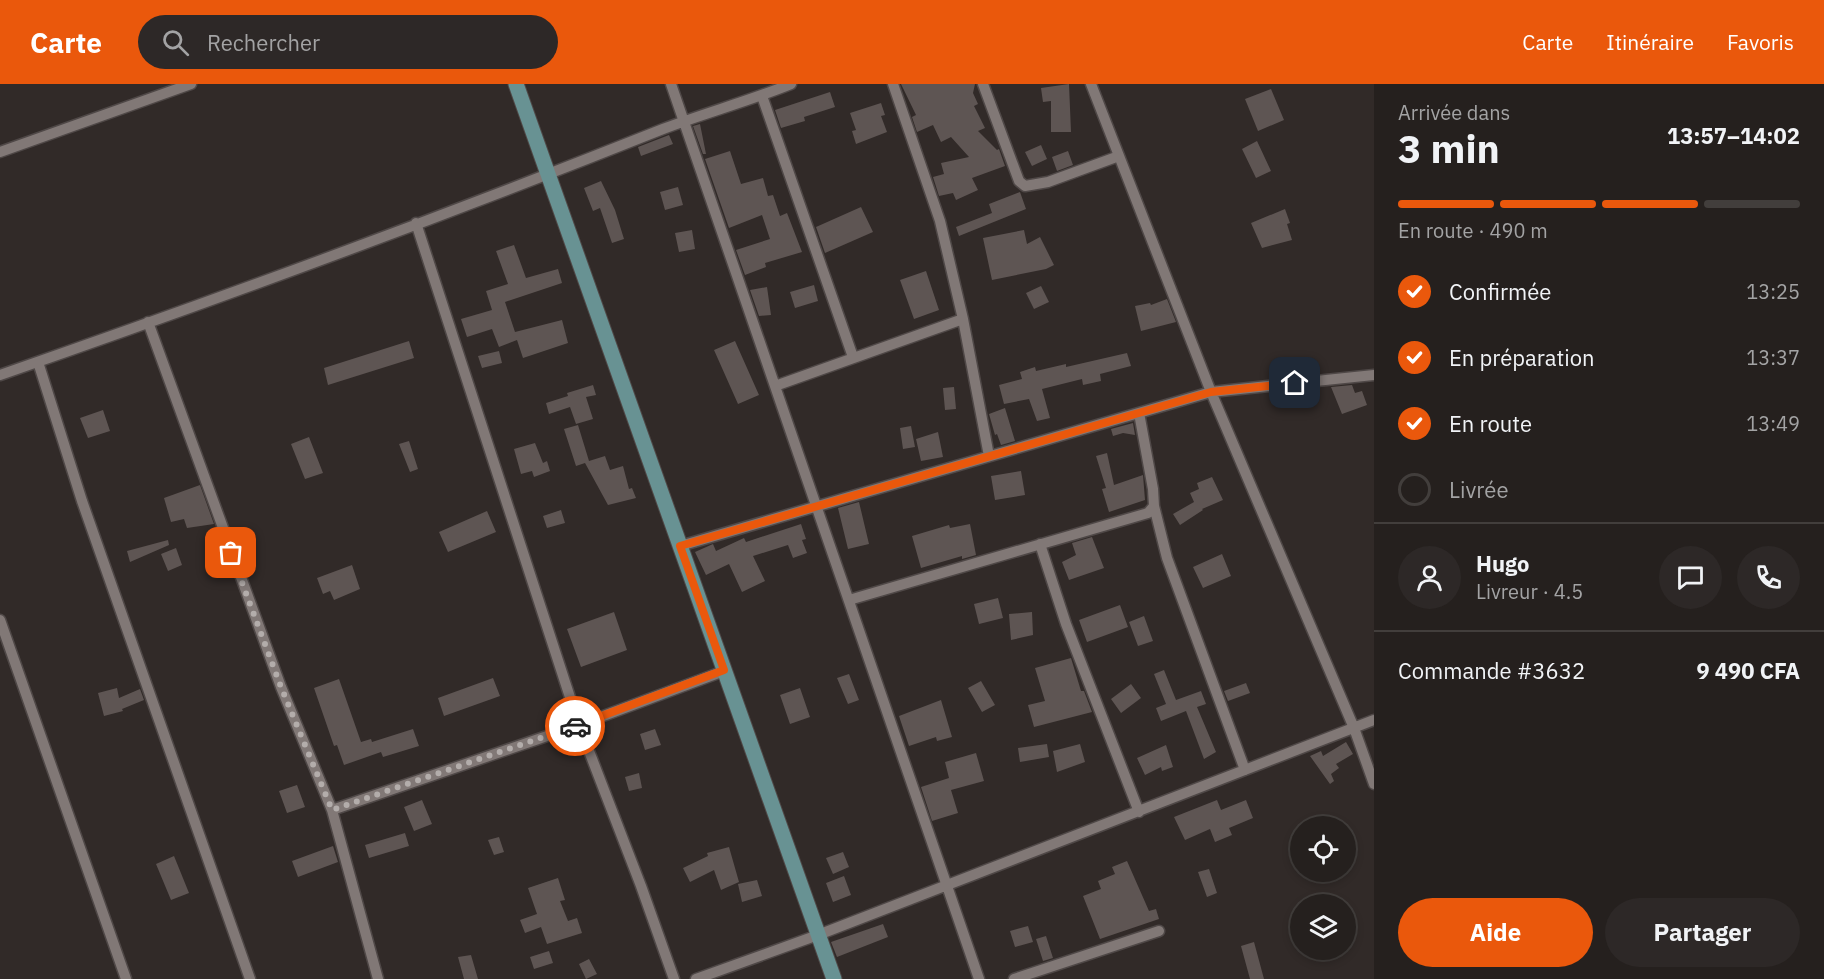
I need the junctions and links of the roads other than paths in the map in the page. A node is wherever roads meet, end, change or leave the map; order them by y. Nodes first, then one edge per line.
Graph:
1 (191, 84) edge
2 (516, 84) edge
3 (671, 84) edge
4 (791, 84) edge
5 (893, 84) edge
6 (983, 84) edge
7 (1091, 84) edge
8 (762, 96) junction
9 (684, 121) junction
10 (0, 152) edge
11 (1119, 156) junction
12 (548, 175) junction
13 (416, 223) junction
14 (963, 319) junction
15 (148, 322) junction
16 (853, 357) junction
17 (38, 362) junction
18 (0, 375) edge
19 (1374, 375) edge
20 (775, 386) junction
21 (1211, 392) junction
22 (1139, 413) junction
23 (989, 456) junction
24 (816, 506) junction
25 (1154, 506) junction
26 (1040, 544) junction
27 (680, 546) junction
28 (849, 600) junction
29 (0, 620) edge
30 (724, 670) junction
31 (1374, 720) edge
32 (579, 725) junction
33 (1354, 728) junction
34 (1245, 770) junction
35 (1374, 784) edge
36 (332, 810) junction
37 (1139, 812) junction
38 (946, 885) junction
39 (1159, 930) dead end
40 (819, 935) junction
41 (126, 979) edge
42 (250, 979) edge
43 (378, 979) edge
44 (674, 979) edge
45 (696, 979) edge
46 (834, 979) edge
47 (979, 979) edge
48 (1014, 979) edge

1 - 10 street
2 - 12 main road
3 - 9 street
4 - 8 street
5 - 14 street
6 - 11 street
7 - 11 street
8 - 9 street
8 - 16 street
9 - 12 street
9 - 20 street
11 - 21 street
12 - 13 street
12 - 27 main road
13 - 15 street
13 - 32 street
14 - 16 street
14 - 23 street
15 - 17 street
15 - 36 street
16 - 20 street
17 - 18 street
17 - 42 street
19 - 21 street
20 - 24 street
21 - 22 street
21 - 33 street
22 - 23 street
22 - 25 street
23 - 24 street
24 - 27 street
24 - 28 street
25 - 26 street
25 - 34 street
26 - 28 street
26 - 37 street
27 - 30 main road
28 - 38 street
29 - 41 street
30 - 32 street
30 - 40 main road
31 - 33 street
32 - 36 street
32 - 44 street
33 - 34 street
33 - 35 street
34 - 37 street
36 - 43 street
37 - 38 street
38 - 40 street
38 - 47 street
39 - 48 street
40 - 45 street
40 - 46 main road

